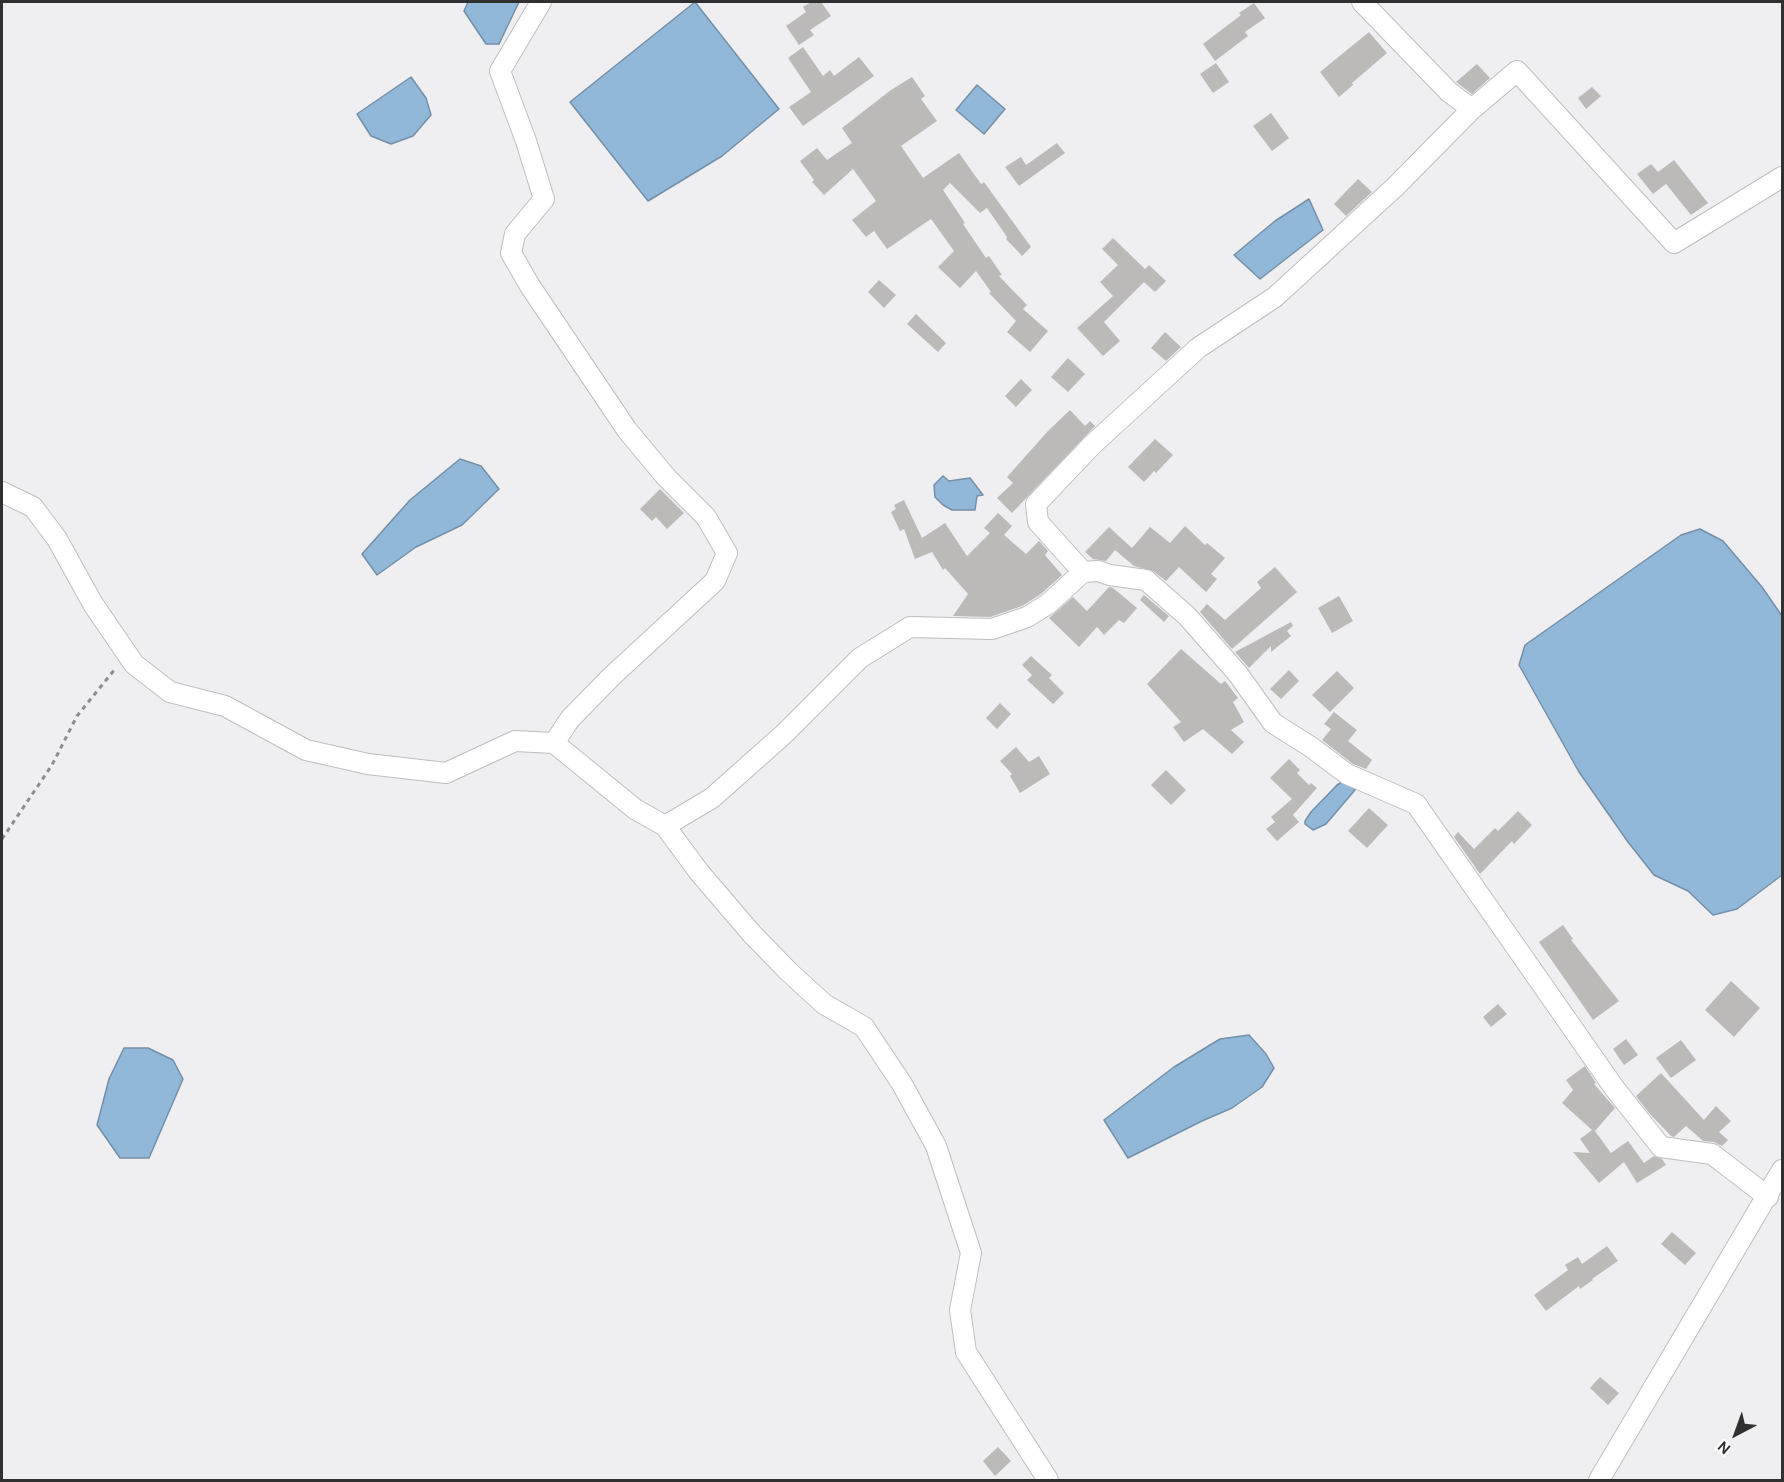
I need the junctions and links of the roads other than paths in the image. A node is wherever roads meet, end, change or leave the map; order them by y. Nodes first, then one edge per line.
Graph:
1 (541, 2) edge
2 (1362, 2) edge
3 (1472, 109) junction
4 (1782, 177) edge
5 (2, 492) edge
6 (1083, 572) junction
7 (554, 743) junction
8 (665, 826) junction
9 (1782, 1170) edge
10 (1768, 1197) junction
11 (1048, 1480) edge
12 (1599, 1480) edge

1 - 7 street
2 - 3 street
3 - 4 street
3 - 6 street
5 - 7 street
6 - 8 street
6 - 10 street
7 - 8 street
8 - 11 street
9 - 10 street
10 - 12 street

